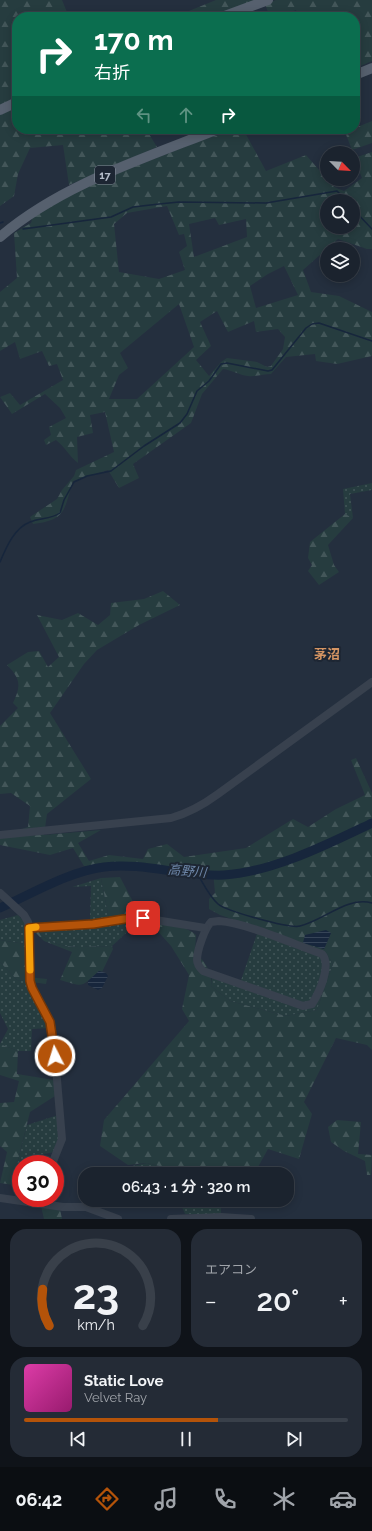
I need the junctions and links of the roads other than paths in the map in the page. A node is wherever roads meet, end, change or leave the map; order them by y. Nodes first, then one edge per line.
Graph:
1 (268, 0) edge
2 (236, 12) edge
3 (372, 68) edge
4 (360, 73) edge
5 (12, 104) edge
6 (0, 110) edge
7 (206, 134) edge
8 (0, 238) edge
9 (372, 682) edge
10 (0, 835) edge
11 (2, 896) edge
12 (29, 928) junction
13 (205, 928) junction
14 (56, 1155) edge
15 (0, 1198) edge
16 (12, 1199) edge
17 (64, 1204) edge
18 (118, 1219) edge
19 (172, 1219) edge
20 (251, 1219) edge

1 - 2 main road
3 - 4 main road
5 - 6 main road
7 - 8 main road, 17
9 - 10 street
11 - 12 street
12 - 13 street
12 - 14 street
13 - 13 street
15 - 16 street
17 - 18 street
19 - 20 street

